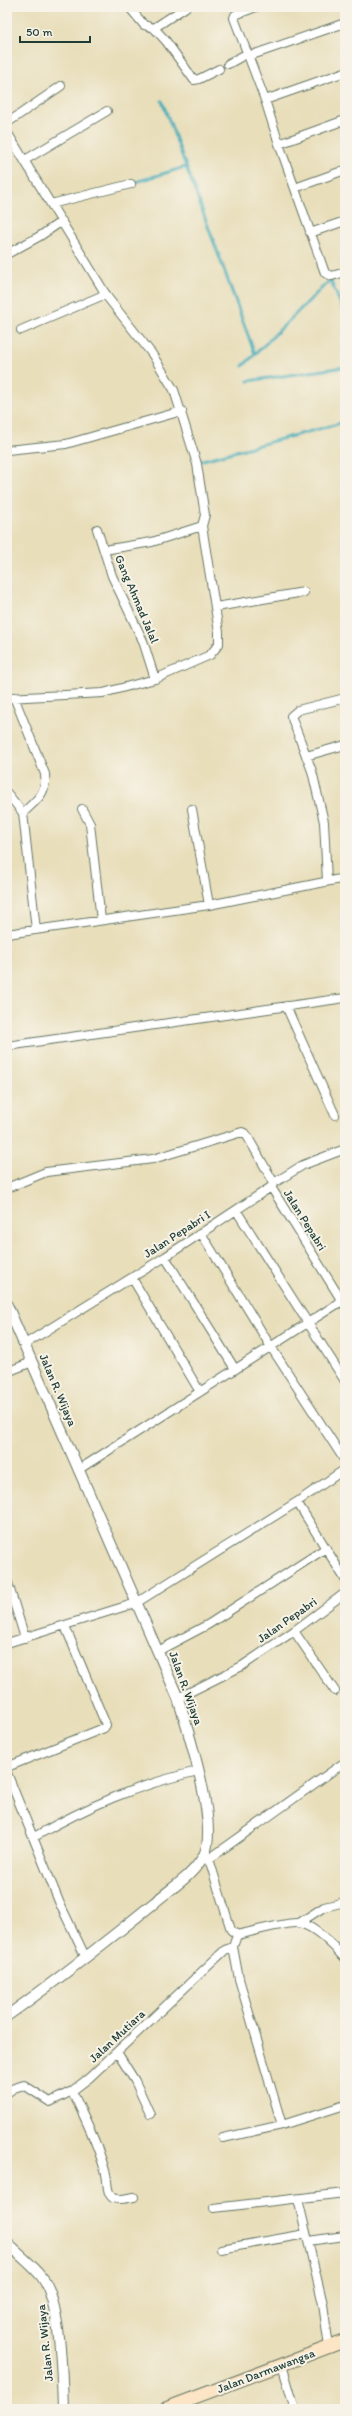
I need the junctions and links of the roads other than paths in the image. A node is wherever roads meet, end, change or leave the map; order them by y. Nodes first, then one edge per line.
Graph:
1 (129, 7) edge
2 (186, 7) edge
3 (256, 7) edge
4 (345, 23) edge
5 (154, 28) junction
6 (248, 54) junction
7 (228, 64) dead end
8 (219, 69) dead end
9 (345, 72) edge
10 (61, 86) dead end
11 (265, 100) junction
12 (107, 111) dead end
13 (345, 120) edge
14 (7, 123) edge
15 (8, 137) edge
16 (279, 144) junction
17 (25, 160) junction
18 (345, 170) edge
19 (131, 184) dead end
20 (295, 188) junction
21 (51, 204) junction
22 (62, 221) junction
23 (345, 221) edge
24 (310, 233) junction
25 (7, 254) edge
26 (345, 272) edge
27 (106, 294) junction
28 (21, 330) dead end
29 (182, 412) junction
30 (7, 450) edge
31 (202, 526) junction
32 (97, 529) dead end
33 (104, 550) junction
34 (304, 592) dead end
35 (216, 607) junction
36 (156, 679) junction
37 (11, 697) edge
38 (345, 698) edge
39 (345, 745) edge
40 (306, 756) junction
41 (7, 793) edge
42 (192, 809) dead end
43 (82, 810) dead end
44 (23, 813) junction
45 (345, 878) edge
46 (327, 881) junction
47 (209, 905) junction
48 (101, 920) junction
49 (36, 930) junction
50 (7, 934) edge
51 (345, 998) edge
52 (286, 1006) junction
53 (7, 1046) edge
54 (336, 1115) dead end
55 (345, 1149) edge
56 (272, 1185) junction
57 (7, 1188) edge
58 (236, 1210) junction
59 (201, 1233) junction
60 (166, 1257) junction
61 (132, 1278) junction
62 (344, 1302) edge
63 (7, 1305) edge
64 (309, 1324) junction
65 (25, 1344) junction
66 (271, 1347) junction
67 (32, 1362) junction
68 (235, 1369) junction
69 (7, 1372) edge
70 (345, 1381) edge
71 (200, 1392) junction
72 (345, 1461) edge
73 (78, 1470) junction
74 (344, 1472) edge
75 (296, 1502) junction
76 (326, 1548) junction
77 (345, 1579) edge
78 (7, 1580) edge
79 (345, 1593) edge
80 (136, 1603) junction
81 (65, 1626) junction
82 (294, 1631) junction
83 (25, 1638) junction
84 (7, 1644) edge
85 (158, 1651) junction
86 (335, 1691) dead end
87 (178, 1698) junction
88 (345, 1762) edge
89 (7, 1767) edge
90 (198, 1771) junction
91 (7, 1773) edge
92 (34, 1836) junction
93 (206, 1857) junction
94 (345, 1902) edge
95 (299, 1923) junction
96 (237, 1935) junction
97 (233, 1947) junction
98 (86, 1958) junction
99 (345, 1958) edge
100 (7, 2016) edge
101 (117, 2052) junction
102 (72, 2091) junction
103 (7, 2093) edge
104 (345, 2105) edge
105 (150, 2114) dead end
106 (282, 2124) junction
107 (223, 2138) dead end
108 (345, 2193) edge
109 (134, 2197) dead end
110 (298, 2199) junction
111 (214, 2208) dead end
112 (345, 2236) edge
113 (307, 2238) junction
114 (7, 2243) edge
115 (221, 2249) dead end
116 (345, 2341) edge
117 (329, 2347) junction
118 (282, 2365) junction
119 (188, 2405) edge
120 (63, 2409) edge
121 (164, 2409) edge
122 (296, 2409) edge

1 - 5 street
2 - 5 street
3 - 6 street
4 - 6 street
5 - 8 street
6 - 7 street
6 - 11 street
9 - 11 street
10 - 14 street
11 - 16 street
12 - 17 street
13 - 16 street
15 - 17 street
16 - 20 street
17 - 21 street
18 - 20 street
19 - 21 street
20 - 24 street
21 - 22 street
22 - 25 street
22 - 27 street
23 - 24 street
24 - 26 street
27 - 28 street
27 - 29 street
29 - 30 street
29 - 31 street
31 - 33 street
31 - 35 street
32 - 33 street, Gang Ahmad Jalal
33 - 36 street, Gang Ahmad Jalal
34 - 35 street
35 - 36 street
36 - 37 street
37 - 44 street
38 - 40 street
39 - 40 street
40 - 46 street
41 - 44 street
42 - 47 street
43 - 48 street
44 - 49 street
45 - 46 street
46 - 47 street
47 - 48 street
48 - 49 street
49 - 50 street
51 - 52 street
52 - 53 street
52 - 54 street
55 - 56 street, Jalan Pepabri I
56 - 57 street, Jalan Pepabri
56 - 58 street, Jalan Pepabri I
56 - 62 street, Jalan Pepabri
58 - 59 street, Jalan Pepabri I
58 - 64 street
59 - 60 street, Jalan Pepabri I
59 - 66 street
60 - 61 street, Jalan Pepabri I
60 - 68 street
61 - 65 street, Jalan Pepabri I
61 - 71 street
62 - 64 street
63 - 65 street, Jalan R. Wijaya
64 - 66 street
64 - 70 street
65 - 67 street, Jalan R. Wijaya
66 - 68 street
66 - 72 street
67 - 69 street
67 - 73 street, Jalan R. Wijaya
68 - 71 street
71 - 73 street
73 - 80 street, Jalan R. Wijaya
74 - 75 street
75 - 76 street
75 - 80 street
76 - 77 street
76 - 85 street
78 - 83 street
79 - 82 street, Jalan Pepabri
80 - 81 street
80 - 85 street, Jalan R. Wijaya
81 - 83 street
81 - 89 street
82 - 86 street
82 - 87 street, Jalan Pepabri
83 - 84 street
85 - 87 street, Jalan R. Wijaya
87 - 90 street, Jalan R. Wijaya
88 - 93 street
90 - 92 street
90 - 93 street, Jalan R. Wijaya
91 - 92 street
92 - 98 street
93 - 96 street
93 - 98 street, Jalan R. Wijaya
94 - 95 street
95 - 96 street
95 - 99 street
96 - 97 street
97 - 101 street, Jalan Mutiara
97 - 106 street
98 - 100 street, Jalan R. Wijaya
101 - 102 street, Jalan Mutiara
101 - 105 street
102 - 103 street, Jalan Mutiara
102 - 109 street
104 - 106 street
106 - 107 street
108 - 110 street
110 - 111 street
110 - 113 street
112 - 113 street
113 - 115 street
113 - 117 street
114 - 120 street, Jalan R. Wijaya
116 - 117 main road, Jalan Darmawangsa
117 - 118 main road, Jalan Darmawangsa
118 - 119 main road, Jalan Darmawangsa
118 - 122 street
119 - 121 main road, Jalan Darmawangsa

